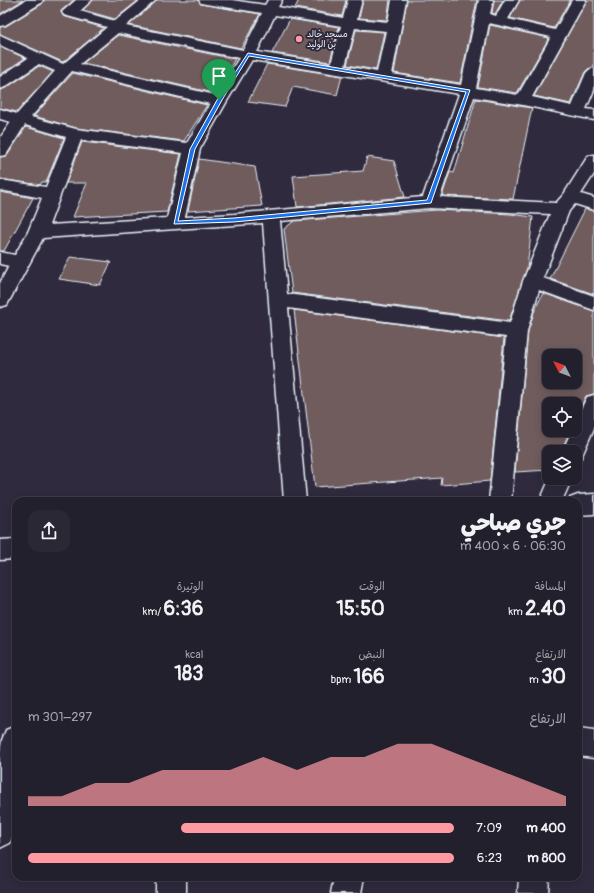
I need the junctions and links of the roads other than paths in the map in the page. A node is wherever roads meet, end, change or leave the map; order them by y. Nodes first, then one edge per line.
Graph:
1 (36, 0) edge
2 (85, 0) edge
3 (149, 0) edge
4 (206, 0) edge
5 (356, 0) edge
6 (399, 0) edge
7 (486, 0) edge
8 (512, 0) edge
9 (579, 0) edge
10 (272, 5) edge
11 (483, 16) junction
12 (500, 20) junction
13 (0, 22) edge
14 (349, 23) junction
15 (117, 27) junction
16 (394, 27) junction
17 (560, 35) junction
18 (0, 39) edge
19 (248, 55) junction
20 (38, 58) junction
21 (66, 68) junction
22 (337, 70) junction
23 (594, 72) edge
24 (384, 77) junction
25 (0, 84) edge
26 (468, 91) junction
27 (219, 100) junction
28 (523, 100) junction
29 (577, 111) junction
30 (0, 114) edge
31 (594, 115) edge
32 (20, 120) junction
33 (75, 134) junction
34 (192, 149) junction
35 (0, 151) edge
36 (594, 160) edge
37 (0, 185) edge
38 (53, 194) junction
39 (430, 202) junction
40 (566, 203) junction
41 (594, 204) edge
42 (270, 216) junction
43 (175, 223) junction
44 (37, 232) junction
45 (0, 258) edge
46 (20, 262) junction
47 (532, 281) junction
48 (0, 300) edge
49 (278, 300) junction
50 (594, 303) edge
51 (517, 331) junction
52 (594, 403) edge
53 (576, 445) edge
54 (558, 485) edge
55 (295, 497) edge
56 (500, 497) edge
57 (553, 497) edge
58 (594, 504) edge
59 (582, 505) edge
60 (582, 512) edge
61 (594, 512) edge
62 (12, 549) edge
63 (0, 550) edge
64 (582, 742) edge
65 (594, 744) edge
66 (12, 763) edge
67 (0, 833) edge
68 (171, 881) edge
69 (348, 881) edge
70 (534, 881) edge
71 (171, 893) edge
72 (346, 893) edge
73 (532, 893) edge

1 - 13 street
2 - 15 street
3 - 15 street
4 - 10 street
5 - 14 street
6 - 16 street
7 - 11 street
8 - 12 street
9 - 17 street
10 - 14 street
10 - 19 street
11 - 12 street
11 - 26 street
12 - 17 street
14 - 16 street
14 - 22 street
15 - 19 street
15 - 21 street
16 - 24 street
17 - 28 street
18 - 20 street
19 - 22 street
19 - 27 street
20 - 21 street
20 - 25 street
21 - 27 street
21 - 32 street
22 - 24 street
23 - 29 street
24 - 26 street
26 - 28 street
26 - 39 street
27 - 34 street
28 - 29 street
29 - 31 street
30 - 32 street
32 - 33 street
32 - 35 street
33 - 34 street
33 - 38 street
34 - 43 street
36 - 40 street
37 - 38 street
38 - 44 street
39 - 40 street
39 - 42 street
40 - 41 street
40 - 47 street
42 - 43 street
42 - 49 street
43 - 44 street
44 - 46 street
45 - 46 street
46 - 48 street
47 - 50 street
47 - 51 street
49 - 51 street
49 - 55 street
51 - 56 street
52 - 53 street
54 - 57 street
58 - 59 street
60 - 61 street
62 - 63 street
64 - 65 street
66 - 67 street
68 - 71 street
69 - 72 street
70 - 73 street

